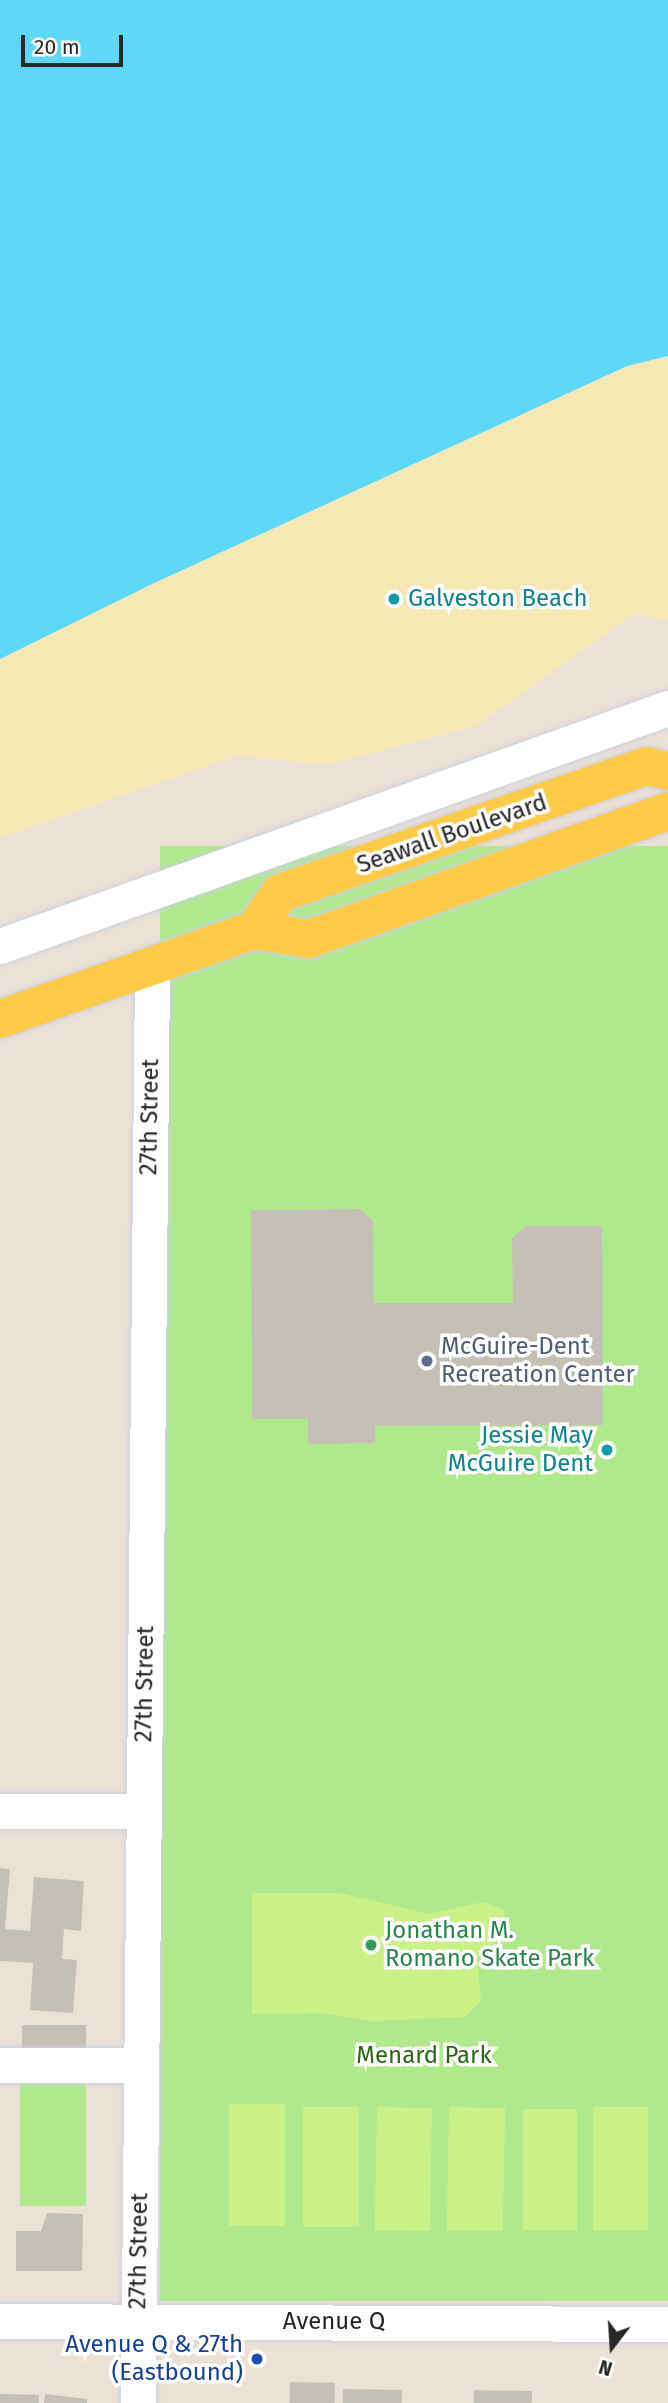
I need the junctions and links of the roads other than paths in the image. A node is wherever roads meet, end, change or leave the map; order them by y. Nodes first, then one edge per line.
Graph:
1 (668, 708) edge
2 (668, 771) edge
3 (668, 811) edge
4 (254, 930) junction
5 (0, 946) edge
6 (152, 965) junction
7 (0, 1019) edge
8 (0, 1811) edge
9 (143, 1811) junction
10 (0, 2065) edge
11 (141, 2065) junction
12 (0, 2321) edge
13 (138, 2321) junction
14 (668, 2324) edge
15 (138, 2403) edge

1 - 5 street
2 - 4 main road, Seawall Boulevard
3 - 4 main road
4 - 6 main road
6 - 7 main road
6 - 9 street, 27th Street
8 - 9 street
9 - 11 street, 27th Street
10 - 11 street
11 - 13 street, 27th Street
12 - 13 street, Avenue Q
13 - 14 street, Avenue Q
13 - 15 street, 27th Street

